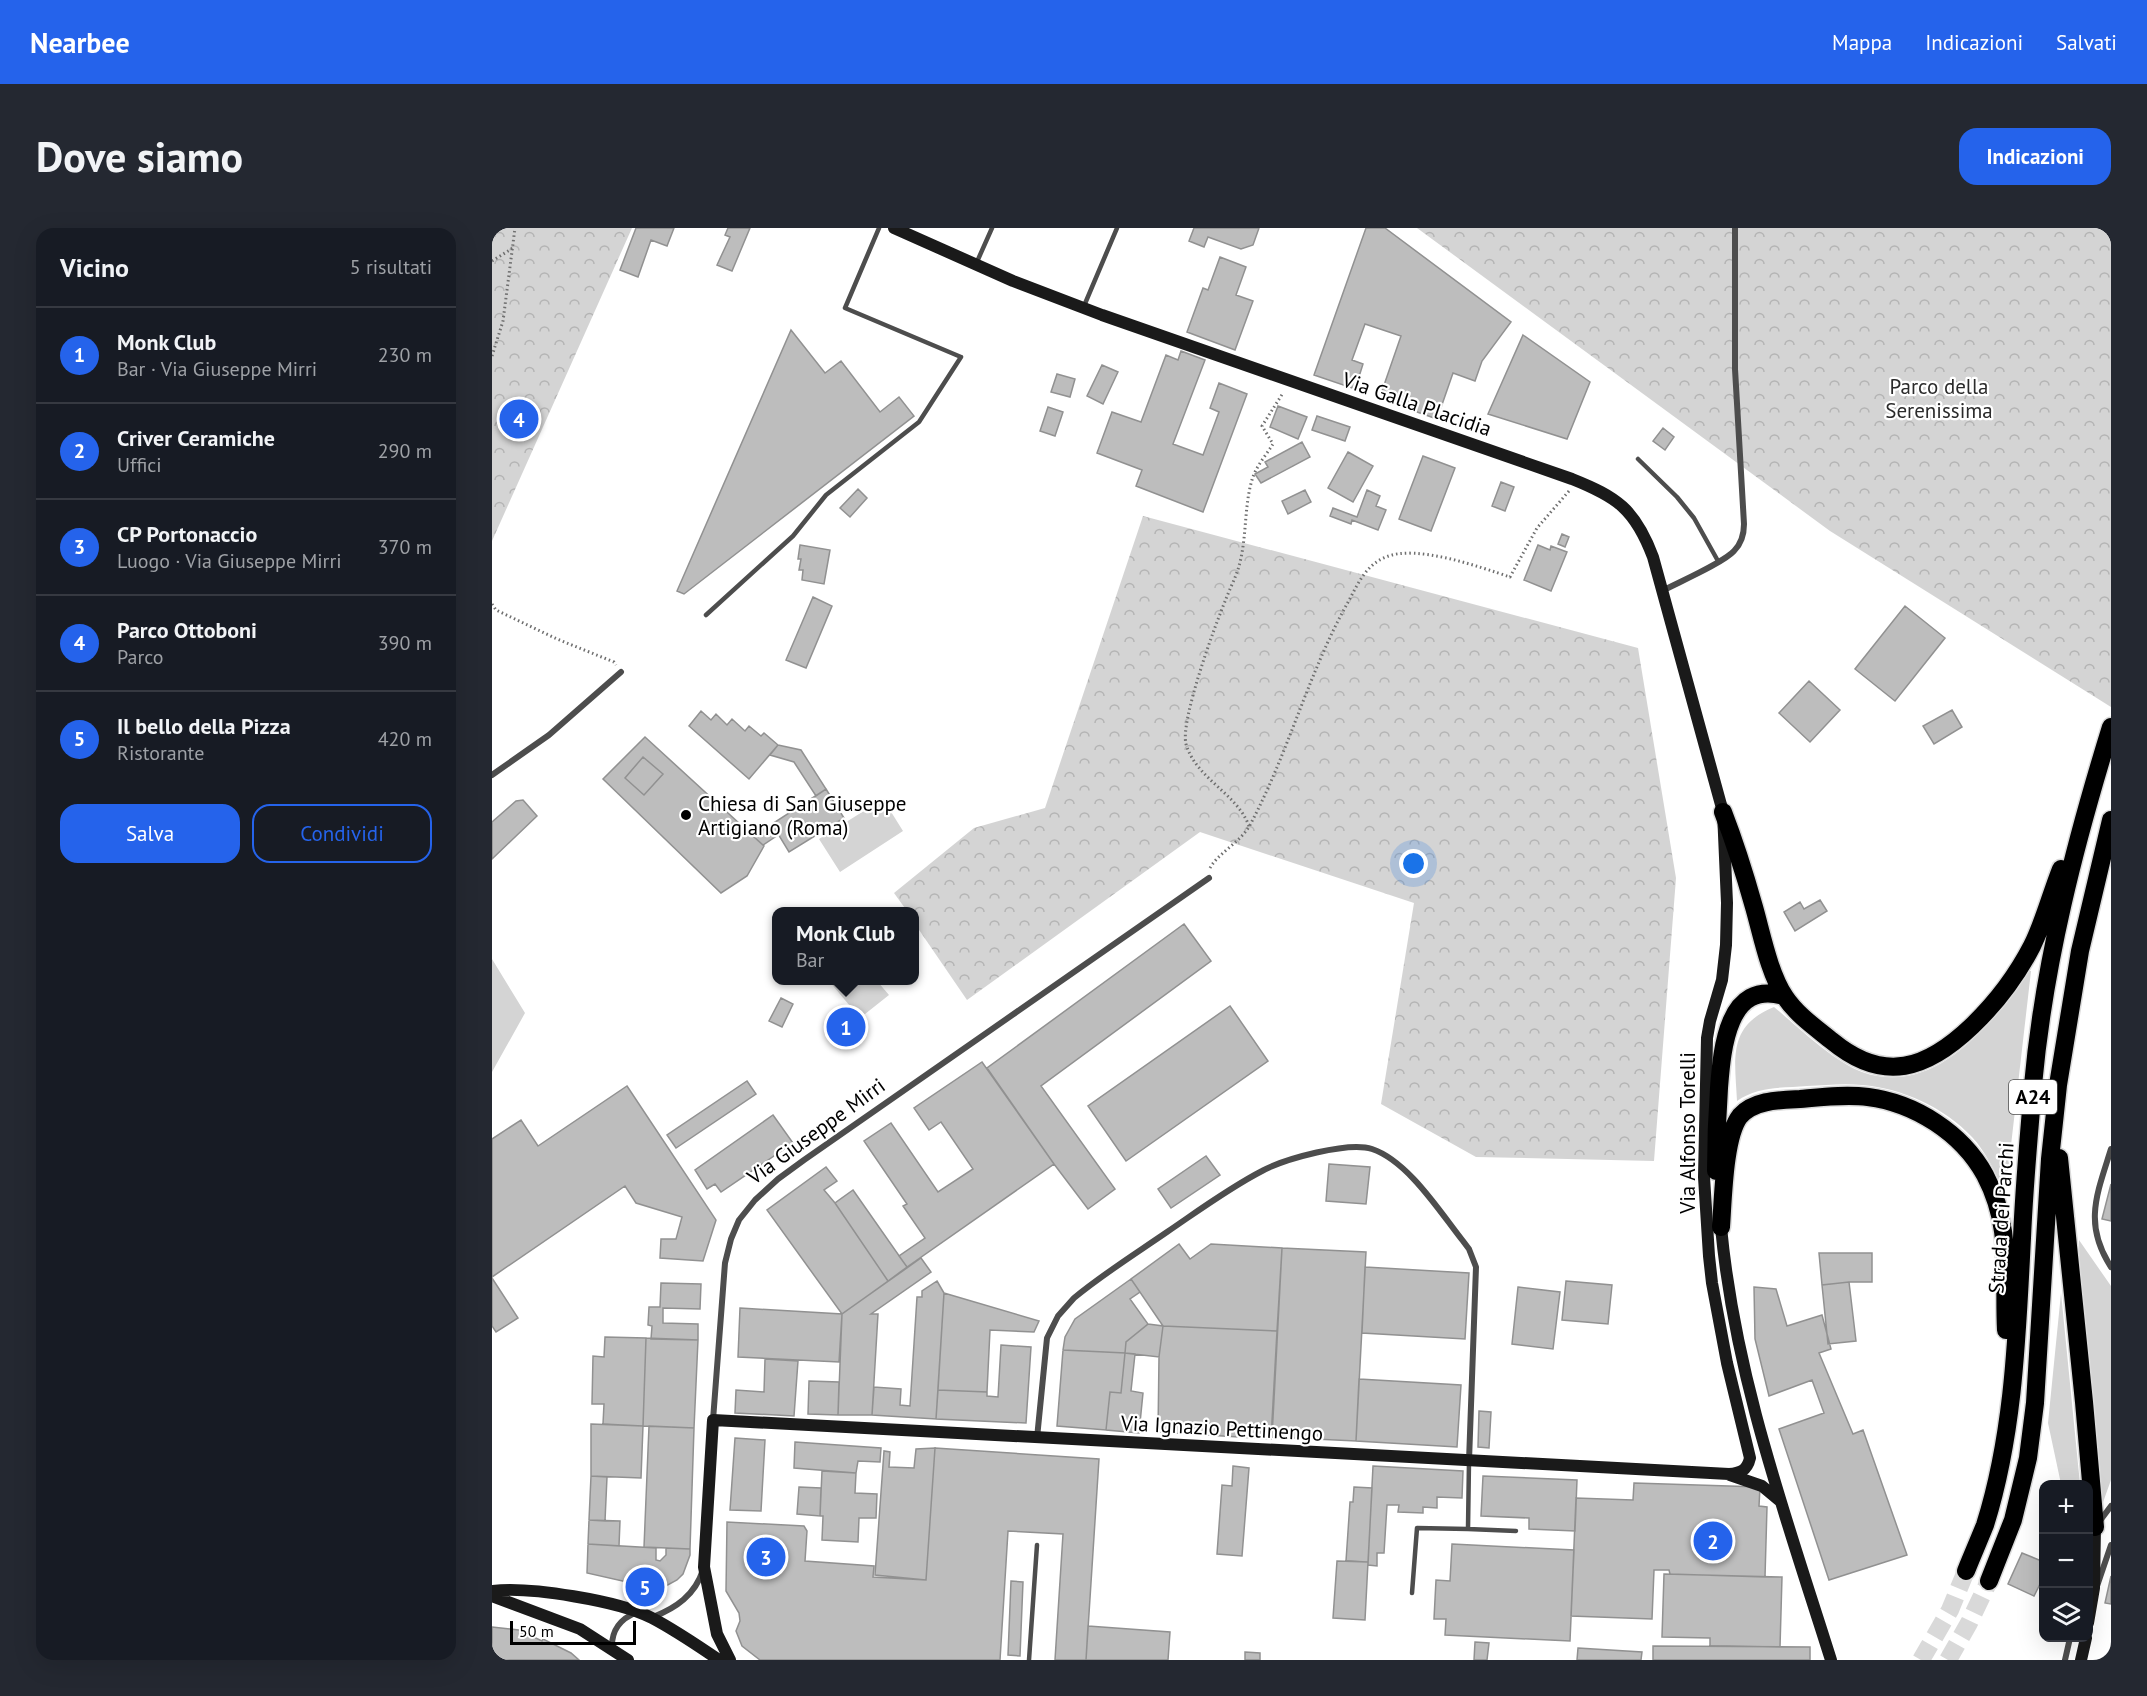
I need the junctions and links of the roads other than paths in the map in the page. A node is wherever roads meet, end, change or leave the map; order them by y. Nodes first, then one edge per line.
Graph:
1 (879, 228) edge
2 (894, 228) edge
3 (992, 228) edge
4 (1117, 228) edge
5 (1735, 228) edge
6 (976, 264) junction
7 (1083, 308) junction
8 (1638, 459) dead end
9 (1719, 561) junction
10 (1662, 591) junction
11 (706, 615) dead end
12 (621, 672) road end
13 (2111, 727) edge
14 (492, 775) edge
15 (2091, 792) junction
16 (1723, 812) junction
17 (2111, 820) edge
18 (1209, 878) road end
19 (1784, 996) junction
20 (2053, 1133) junction
21 (2111, 1149) edge
22 (1721, 1227) junction
23 (2111, 1267) edge
24 (2010, 1406) junction
25 (713, 1420) junction
26 (1037, 1438) junction
27 (1469, 1461) junction
28 (1729, 1474) junction
29 (1781, 1502) junction
30 (2111, 1506) edge
31 (2095, 1527) junction
32 (1468, 1529) junction
33 (1516, 1531) dead end
34 (2092, 1534) edge
35 (1036, 1545) dead end
36 (2111, 1545) edge
37 (704, 1567) junction
38 (1966, 1571) tunnel mouth
39 (1989, 1581) tunnel mouth
40 (492, 1591) edge
41 (1412, 1593) dead end
42 (492, 1596) edge
43 (2093, 1598) joint
44 (637, 1612) junction
45 (651, 1617) junction
46 (2069, 1642) edge
47 (2085, 1642) edge
48 (612, 1648) junction
49 (628, 1660) edge
50 (719, 1660) edge
51 (730, 1660) edge
52 (1029, 1660) edge
53 (1831, 1660) edge
54 (2065, 1660) edge
55 (2082, 1660) edge

1 - 11 lane
2 - 6 main road, Via Galla Placidia
3 - 6 lane
4 - 7 lane
5 - 9 street
6 - 7 main road, Via Galla Placidia
7 - 10 main road, Via Galla Placidia
8 - 9 lane
9 - 10 street
10 - 16 main road, Via Galla Placidia
12 - 14 street
13 - 15 highway, Strada dei Parchi / A24
15 - 19 highway
15 - 24 highway, Strada dei Parchi / A24
16 - 19 highway
16 - 28 main road, Via Alfonso Torelli
17 - 20 highway, A24
18 - 25 street, Via Giuseppe Mirri
19 - 22 highway
20 - 31 highway
20 - 39 highway, A24
21 - 23 street
22 - 24 highway
22 - 29 main road, Via Alfonso Torelli
24 - 38 highway, Strada dei Parchi / A24
25 - 26 main road, Via Ignazio Pettinengo
25 - 37 main road, Via Giuseppe Mirri
26 - 27 main road, Via Ignazio Pettinengo
26 - 27 street
27 - 28 main road, Via Ignazio Pettinengo
27 - 32 lane
28 - 29 main road, Via Ignazio Pettinengo
29 - 53 main road, Via Alfonso Torelli
30 - 31 street
31 - 34 street
31 - 43 main road
32 - 33 lane
32 - 41 lane
35 - 52 lane
36 - 43 street
37 - 45 street, Via Giuseppe Mirri
37 - 51 main road, Via Giuseppe Mirri
40 - 44 main road
42 - 48 main road
44 - 45 main road
44 - 48 street
45 - 50 main road
46 - 54 street
47 - 55 main road
48 - 49 main road

